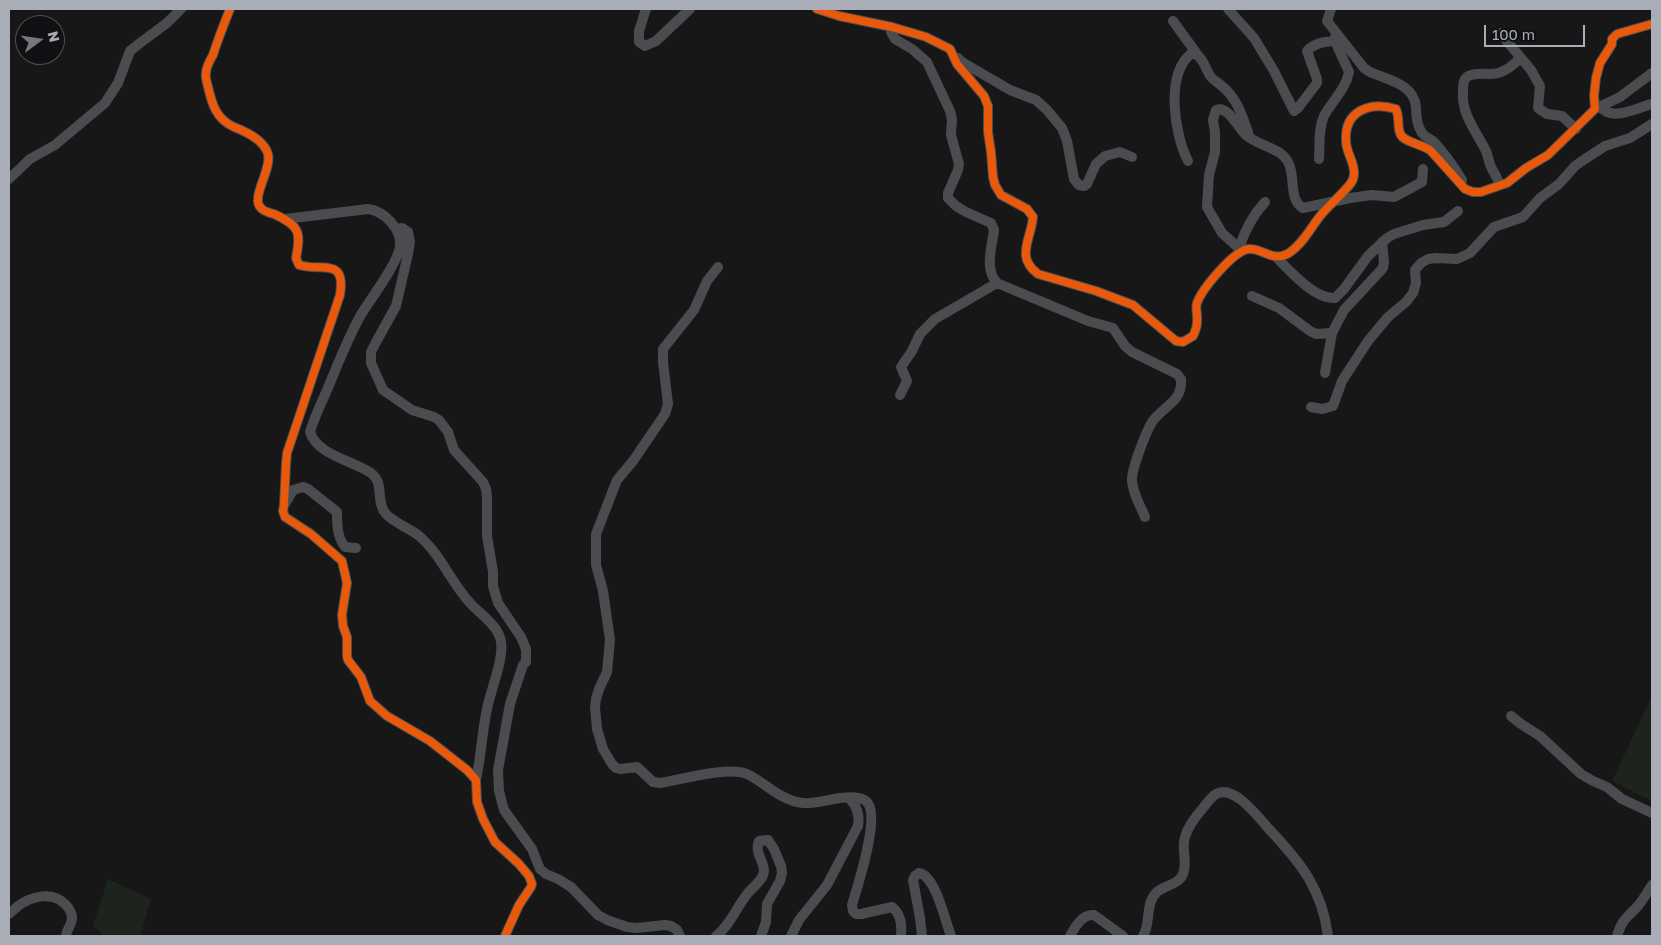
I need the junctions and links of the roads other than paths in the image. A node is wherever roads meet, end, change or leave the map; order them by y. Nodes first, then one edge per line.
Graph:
1 (181, 9) edge
2 (230, 9) edge
3 (646, 9) edge
4 (690, 9) edge
5 (817, 9) edge
6 (1228, 9) edge
7 (1331, 9) edge
8 (1173, 21) dead end
9 (1652, 24) edge
10 (892, 27) junction
11 (1333, 29) junction
12 (1500, 33) dead end
13 (1336, 42) junction
14 (950, 49) junction
15 (1197, 54) junction
16 (1520, 58) junction
17 (1652, 73) edge
18 (1652, 104) edge
19 (1598, 107) junction
20 (1652, 124) edge
21 (1576, 129) junction
22 (1250, 138) junction
23 (1132, 157) dead end
24 (1319, 159) dead end
25 (1188, 161) dead end
26 (1423, 169) dead end
27 (9, 179) edge
28 (1499, 186) junction
29 (1469, 192) junction
30 (1334, 200) junction
31 (1265, 202) dead end
32 (1458, 211) dead end
33 (286, 219) junction
34 (396, 229) junction
35 (1382, 242) junction
36 (1241, 249) junction
37 (1274, 256) junction
38 (718, 267) dead end
39 (997, 282) junction
40 (1252, 296) dead end
41 (1332, 333) junction
42 (1325, 373) dead end
43 (900, 395) dead end
44 (1311, 407) dead end
45 (284, 505) junction
46 (1145, 517) dead end
47 (356, 548) dead end
48 (1511, 716) dead end
49 (476, 780) junction
50 (849, 798) junction
51 (1652, 813) edge
52 (1652, 885) edge
53 (9, 914) edge
54 (66, 936) edge
55 (504, 936) edge
56 (680, 936) edge
57 (716, 936) edge
58 (761, 936) edge
59 (792, 936) edge
60 (901, 936) edge
61 (922, 936) edge
62 (951, 936) edge
63 (1070, 936) edge
64 (1123, 936) edge
65 (1143, 936) edge
66 (1328, 936) edge
67 (1617, 936) edge

1 - 27 street
2 - 33 street
3 - 4 street
5 - 10 street
6 - 13 street
7 - 11 street
8 - 15 street
9 - 19 street
10 - 14 street
10 - 39 street
11 - 13 street
11 - 29 street
12 - 16 street
13 - 24 street
14 - 23 street
14 - 36 street
15 - 22 street
15 - 25 street
16 - 21 street
16 - 28 street
17 - 19 street
18 - 19 street
19 - 21 street
20 - 44 street
21 - 28 street
22 - 30 street
22 - 36 street
26 - 30 street
28 - 29 street
29 - 30 street
30 - 37 street
31 - 36 street
32 - 35 street
33 - 34 street
33 - 45 street
34 - 49 street
34 - 56 street
35 - 37 street
35 - 41 street
36 - 37 street
38 - 50 street
39 - 43 street
39 - 46 street
40 - 41 street
41 - 42 street
45 - 47 street
45 - 49 street
48 - 51 street
49 - 55 street
50 - 59 street
50 - 60 street
52 - 67 street
53 - 54 street
57 - 58 street
61 - 62 street
63 - 64 street
65 - 66 street

